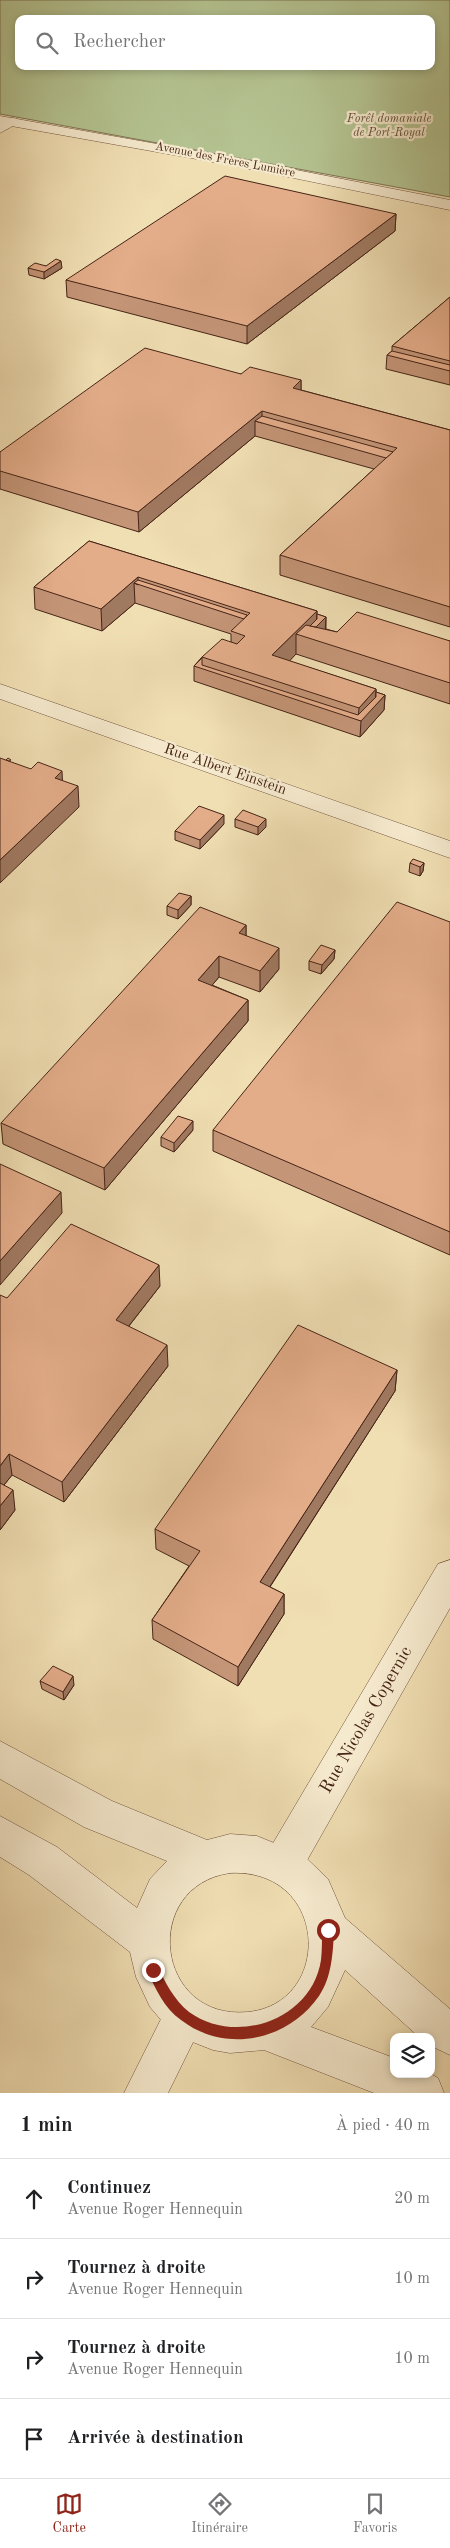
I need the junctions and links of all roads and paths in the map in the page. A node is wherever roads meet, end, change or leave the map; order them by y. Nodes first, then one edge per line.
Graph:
1 (4, 124) edge
2 (450, 206) edge
3 (0, 691) edge
4 (450, 850) edge
5 (450, 1575) edge
6 (0, 1760) edge
7 (0, 1835) edge
8 (205, 1858) junction
9 (283, 1864) junction
10 (328, 1930) junction
11 (149, 1942) junction
12 (185, 2016) junction
13 (266, 2030) junction
14 (450, 2034) edge
15 (145, 2093) edge
16 (423, 2093) edge

1 - 2 street, Avenue des Frères Lumière
3 - 4 street, Rue Albert Einstein
5 - 9 street, Rue Nicolas Copernic
6 - 8 street
7 - 11 street
8 - 9 street
8 - 11 street
9 - 10 street
10 - 13 street
10 - 14 street
11 - 12 street
12 - 13 street
12 - 15 street
13 - 16 street

